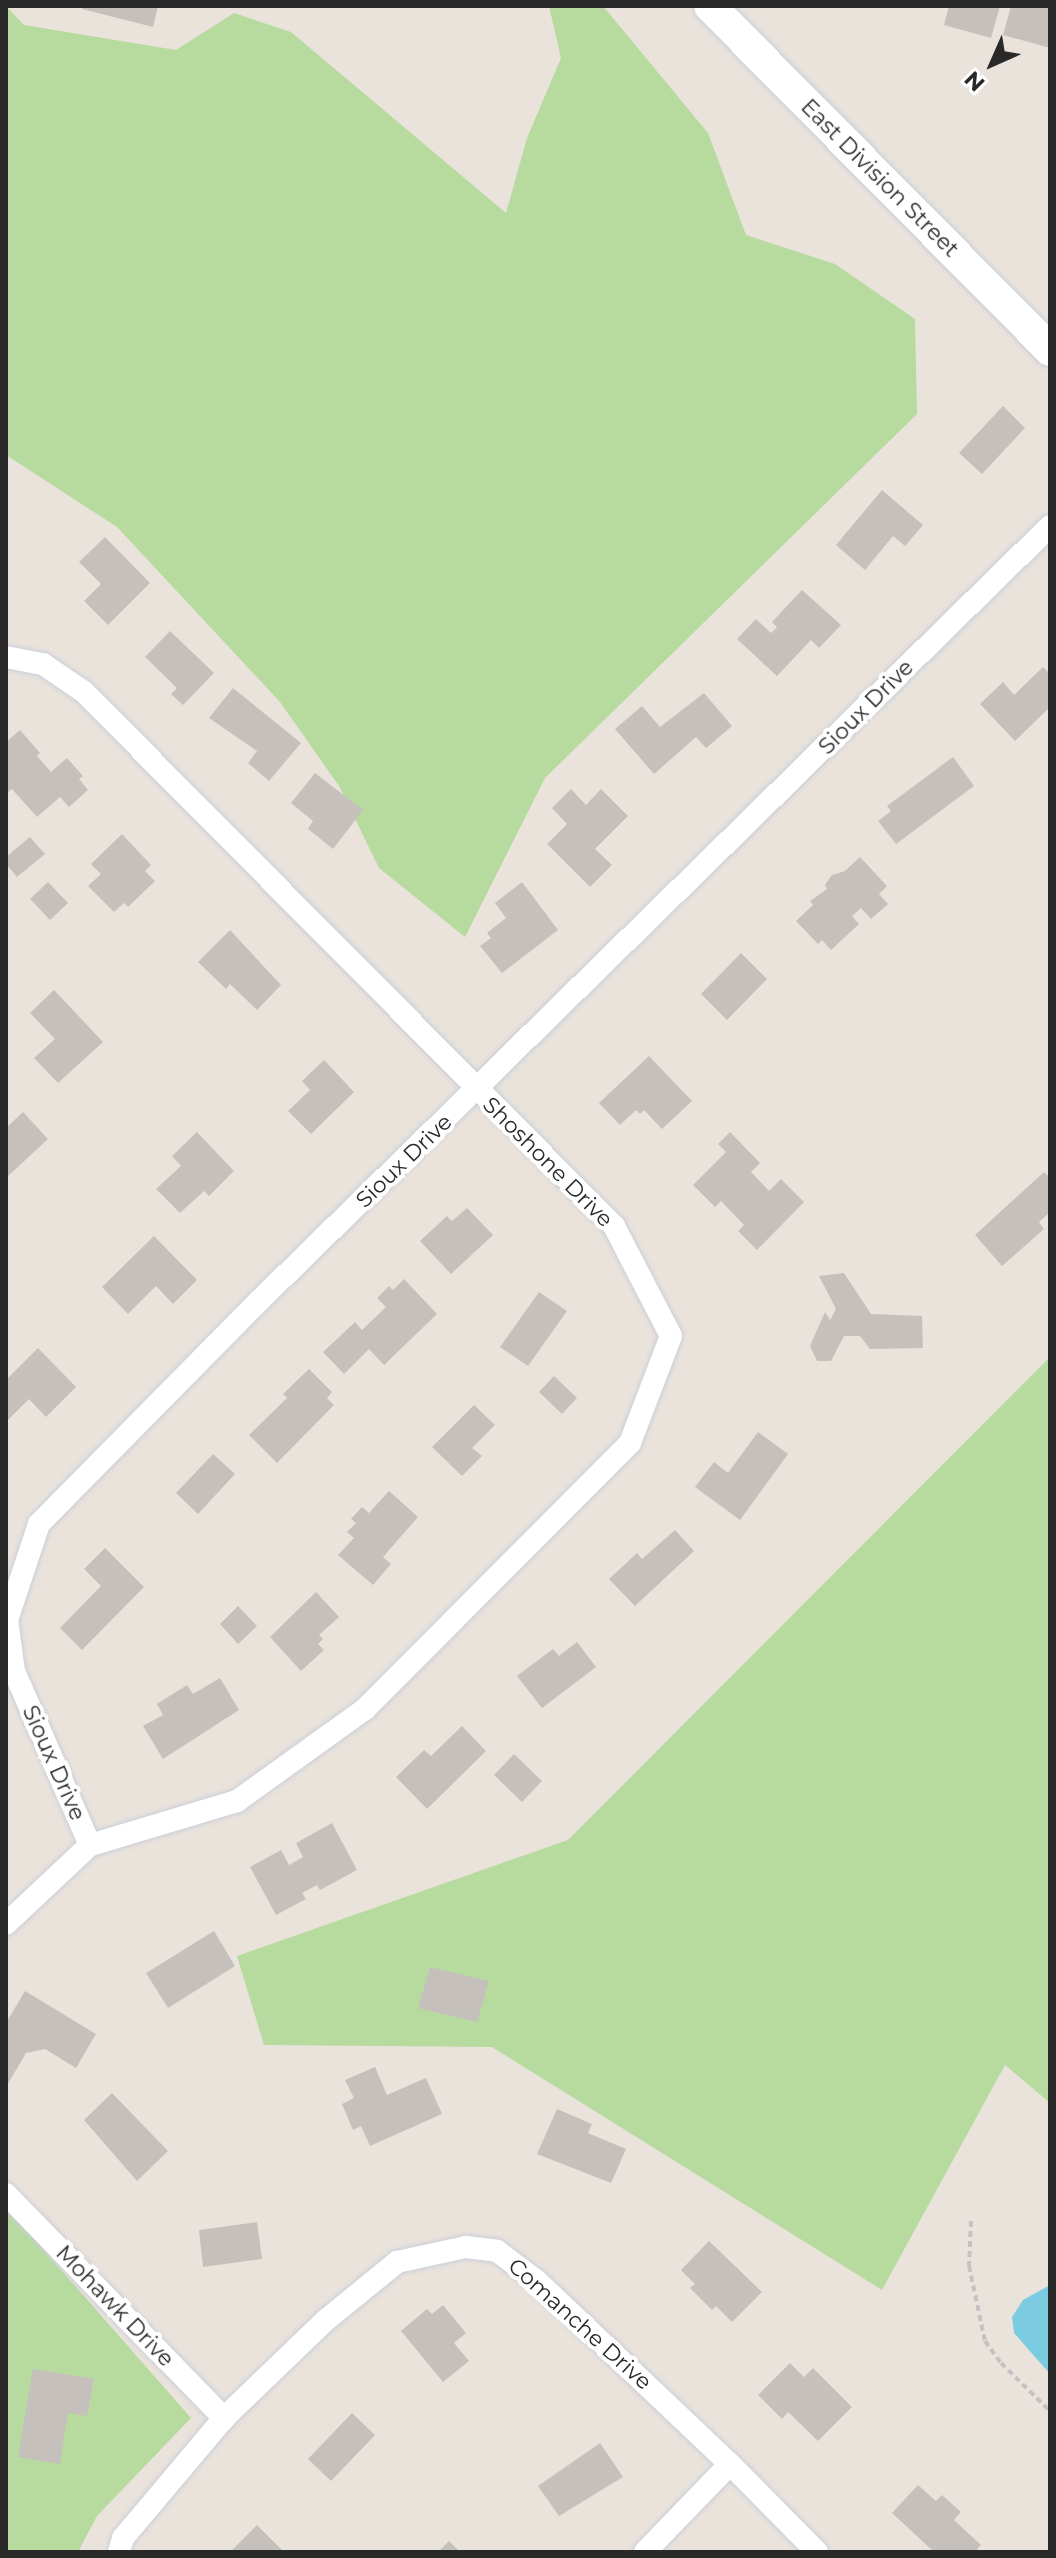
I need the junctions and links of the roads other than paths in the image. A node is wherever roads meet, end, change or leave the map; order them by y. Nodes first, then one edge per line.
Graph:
1 (710, 6) edge
2 (1050, 350) edge
3 (1050, 526) edge
4 (6, 657) edge
5 (477, 1090) junction
6 (90, 1845) junction
7 (6, 1924) edge
8 (6, 2194) edge
9 (224, 2418) junction
10 (730, 2464) junction
11 (119, 2552) edge
12 (645, 2552) edge
13 (817, 2552) edge

1 - 2 street, East Division Street
3 - 5 street, Sioux Drive
4 - 5 street, Shoshone Drive
5 - 6 street, Sioux Drive
5 - 6 street, Shoshone Drive
6 - 7 street, Shoshone Drive
8 - 9 street, Mohawk Drive
9 - 10 street, Comanche Drive
9 - 11 street, Comanche Drive
10 - 12 street
10 - 13 street, Comanche Drive

